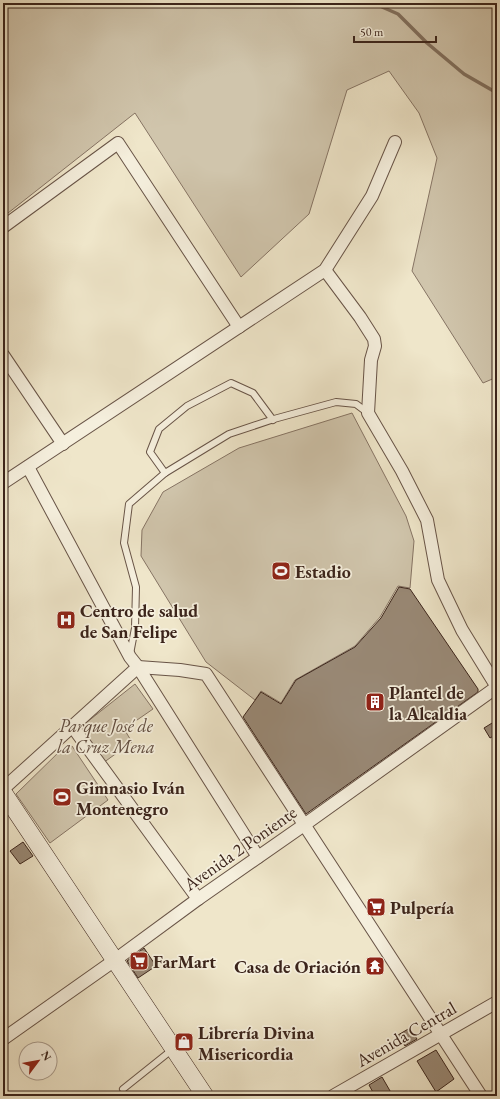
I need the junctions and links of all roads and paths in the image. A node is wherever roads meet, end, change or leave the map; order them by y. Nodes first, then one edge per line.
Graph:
1 (395, 142) dead end
2 (3, 227) edge
3 (325, 270) junction
4 (239, 327) junction
5 (3, 355) edge
6 (368, 413) junction
7 (273, 420) junction
8 (63, 444) junction
9 (28, 467) junction
10 (164, 473) junction
11 (3, 483) edge
12 (130, 657) junction
13 (138, 667) junction
14 (497, 687) edge
15 (72, 726) junction
16 (4, 788) edge
17 (304, 825) junction
18 (258, 857) junction
19 (198, 899) junction
20 (115, 960) junction
21 (497, 1002) edge
22 (441, 1035) junction
23 (3, 1039) edge
24 (174, 1048) junction
25 (123, 1089) dead end
26 (206, 1096) edge
27 (332, 1096) edge
28 (481, 1096) edge

1 - 3 street
2 - 4 street
3 - 4 street
3 - 6 street
4 - 8 street
5 - 8 street
6 - 7 lane
6 - 14 street
7 - 10 lane
7 - 10 lane
8 - 9 street
9 - 11 street
9 - 12 street
10 - 12 lane
12 - 13 street
13 - 15 street
13 - 17 street
13 - 18 street
14 - 17 street, Avenida 2 Poniente
15 - 16 street
15 - 19 street
16 - 20 street
17 - 18 street, Avenida 2 Poniente
17 - 22 street
18 - 19 street, Avenida 2 Poniente
19 - 20 street, Avenida 2 Poniente
20 - 23 street, Avenida 2 Poniente
20 - 24 street
21 - 22 street, Avenida Central
22 - 27 street, Avenida Central
22 - 28 street
24 - 25 lane
24 - 26 street

